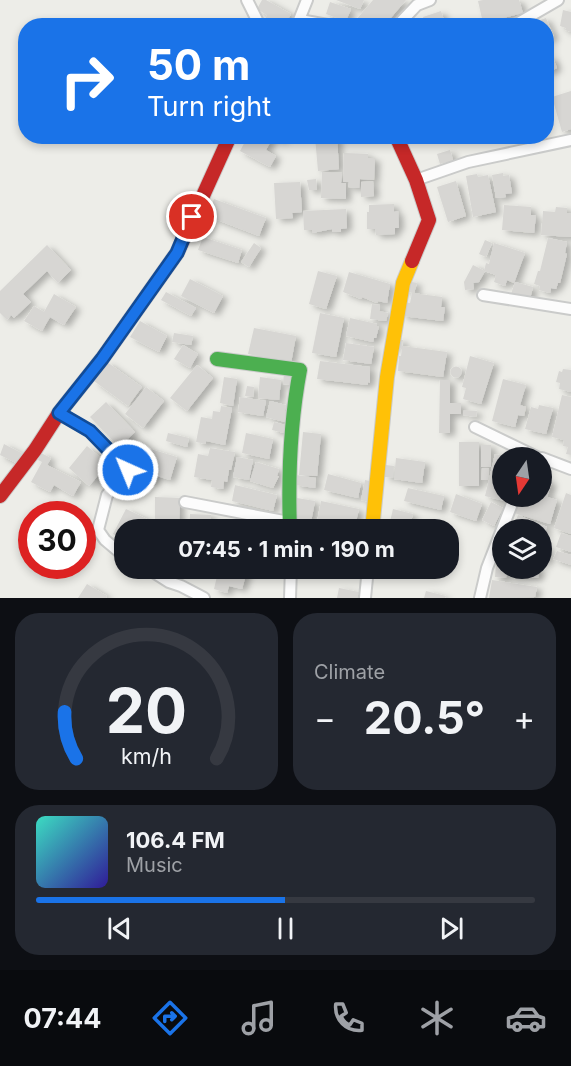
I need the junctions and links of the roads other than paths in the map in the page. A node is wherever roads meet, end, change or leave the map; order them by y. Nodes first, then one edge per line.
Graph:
1 (247, 0) edge
2 (307, 0) edge
3 (430, 0) edge
4 (558, 0) edge
5 (256, 18) edge
6 (300, 18) edge
7 (404, 18) edge
8 (526, 18) edge
9 (571, 140) edge
10 (226, 144) edge
11 (400, 144) edge
12 (552, 144) edge
13 (554, 144) edge
14 (416, 180) junction
15 (483, 295) dead end
16 (571, 309) edge
17 (217, 359) dead end
18 (59, 413) junction
19 (475, 427) dead end
20 (516, 447) edge
21 (552, 462) edge
22 (571, 469) edge
23 (0, 495) edge
24 (186, 502) dead end
25 (511, 507) edge
26 (259, 519) edge
27 (289, 519) edge
28 (373, 519) edge
29 (114, 548) edge
30 (164, 579) edge
31 (291, 579) edge
32 (367, 579) edge
33 (204, 598) edge
34 (290, 598) edge
35 (365, 598) edge
36 (480, 598) edge

1 - 5 street
2 - 6 street
3 - 7 street
4 - 8 street
9 - 13 street
10 - 18 street
11 - 14 street
12 - 14 street
14 - 28 street
15 - 16 street
17 - 27 street
18 - 23 street
18 - 29 street
19 - 20 street
21 - 22 street
24 - 26 street
25 - 36 street
30 - 33 street
31 - 34 street
32 - 35 street

